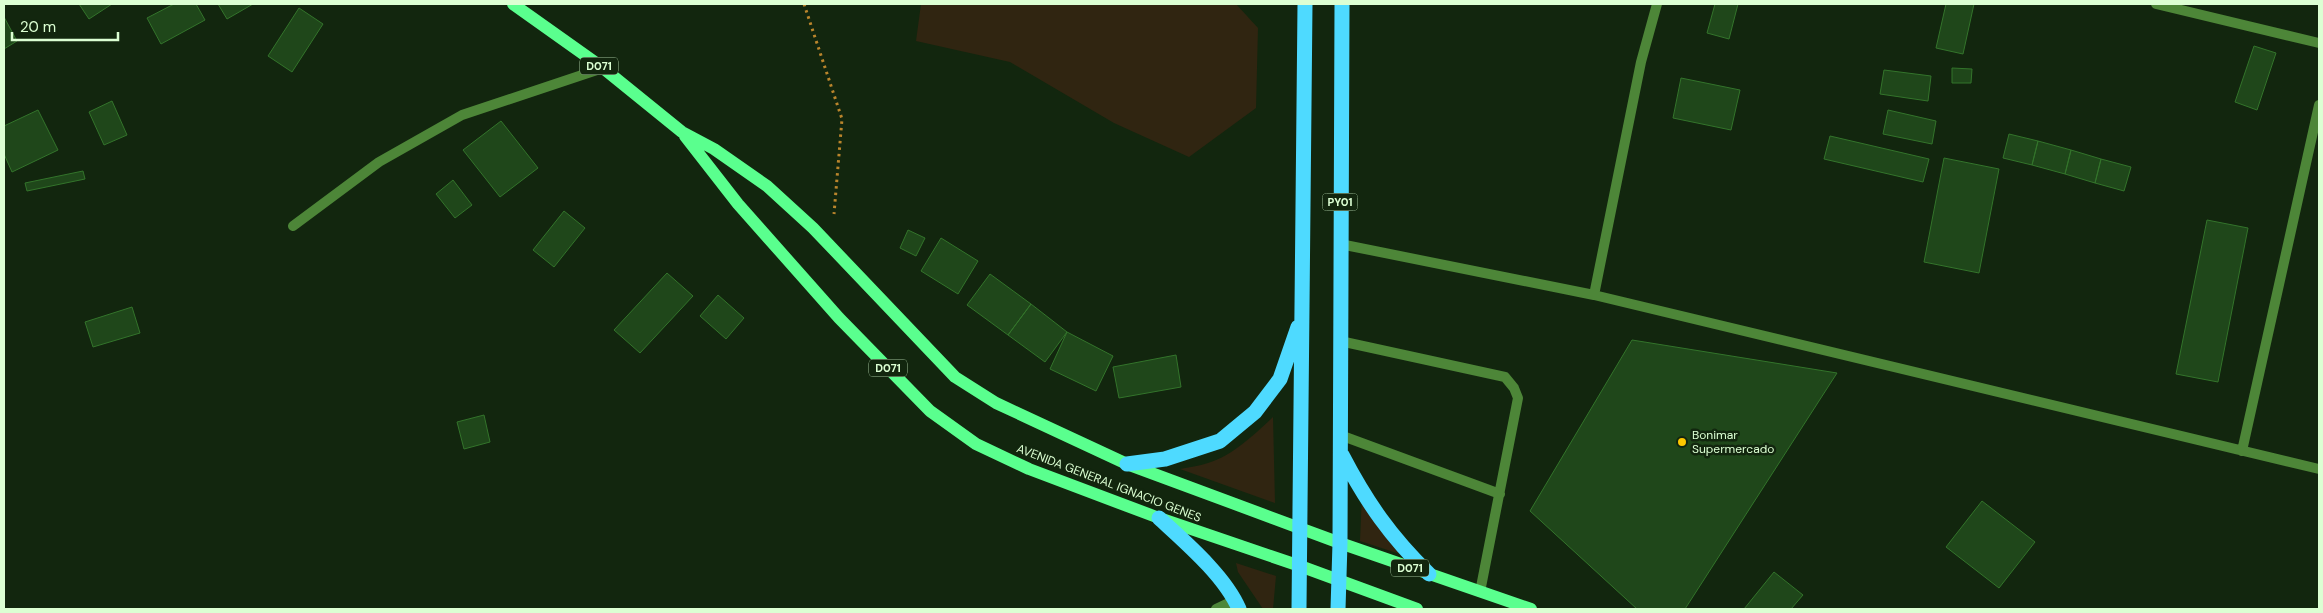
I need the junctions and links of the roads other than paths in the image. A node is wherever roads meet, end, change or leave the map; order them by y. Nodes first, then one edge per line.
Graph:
1 (513, 4) edge
2 (1305, 4) edge
3 (1342, 4) edge
4 (1657, 4) edge
5 (2156, 4) edge
6 (2319, 44) edge
7 (603, 68) junction
8 (2319, 105) edge
9 (682, 132) junction
10 (293, 226) dead end
11 (1340, 244) junction
12 (1594, 294) junction
13 (1302, 316) junction
14 (1340, 341) junction
15 (1340, 435) junction
16 (2242, 451) junction
17 (1340, 452) junction
18 (1127, 464) junction
19 (2319, 469) edge
20 (1500, 494) junction
21 (1159, 518) junction
22 (1302, 528) junction
23 (1340, 543) junction
24 (1300, 566) junction
25 (1429, 574) junction
26 (1338, 582) junction
27 (1480, 592) junction
28 (1237, 605) edge
29 (1216, 609) edge
30 (1299, 609) edge
31 (1338, 609) edge
32 (1418, 609) edge
33 (1531, 609) edge

1 - 7 main road, AVENIDA GENERAL IGNACIO GENES / D071
2 - 13 highway
3 - 11 highway, PY01
4 - 12 street
5 - 6 street
7 - 9 main road, AVENIDA GENERAL IGNACIO GENES / D071
7 - 10 street
8 - 16 street
9 - 18 main road, AVENIDA GENERAL IGNACIO GENES / D071
9 - 21 main road, AVENIDA GENERAL IGNACIO GENES / D071
11 - 12 street
11 - 14 highway, PY01
12 - 16 street
13 - 18 highway
13 - 22 highway
14 - 15 highway, PY01
14 - 20 street
15 - 17 highway, PY01
15 - 20 street
16 - 19 street
17 - 23 highway, PY01
17 - 25 highway
18 - 22 main road, AVENIDA GENERAL IGNACIO GENES / D071
20 - 27 street
21 - 24 main road, AVENIDA GENERAL IGNACIO GENES / D071
21 - 28 highway
22 - 23 main road, D071
22 - 24 highway
23 - 25 main road, D071
23 - 26 highway, PY01
24 - 26 main road, D071
24 - 30 highway
25 - 27 main road, D071
26 - 31 highway, PY01
26 - 32 main road, D071
27 - 33 main road, D071
28 - 29 street

